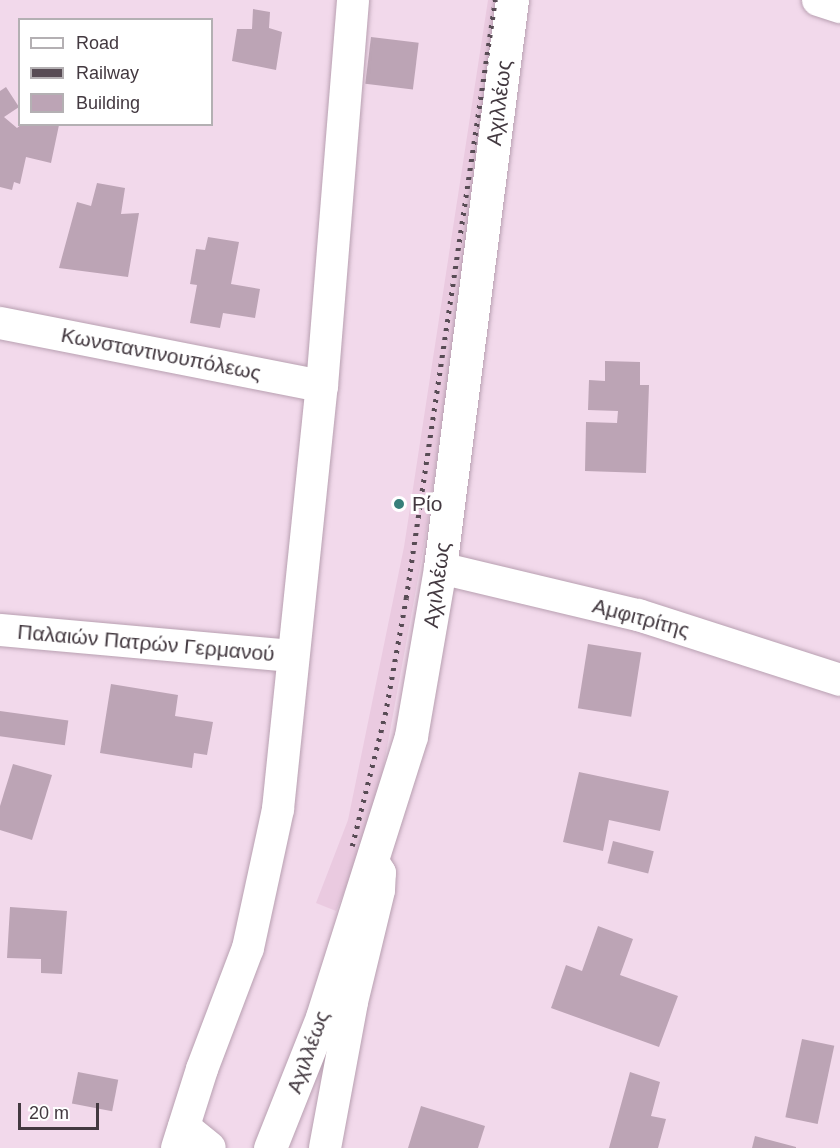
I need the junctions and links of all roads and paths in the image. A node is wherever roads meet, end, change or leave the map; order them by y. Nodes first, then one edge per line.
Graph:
1 (353, 0) edge
2 (512, 0) edge
3 (818, 0) edge
4 (840, 7) edge
5 (0, 322) edge
6 (322, 386) junction
7 (440, 568) junction
8 (0, 630) edge
9 (293, 656) junction
10 (840, 680) edge
11 (373, 862) junction
12 (181, 1138) edge
13 (210, 1148) edge
14 (270, 1148) edge
15 (325, 1148) edge

1 - 6 street
2 - 7 street, Αχιλλέως
3 - 4 street
5 - 6 street, Κωνσταντινουπόλεως
6 - 9 street
7 - 10 street, Αμφιτρίτης
7 - 11 street, Αχιλλέως
8 - 9 street, Παλαιών Πατρών Γερμανού
9 - 12 street
11 - 14 street, Αχιλλέως
11 - 15 street
12 - 13 street

